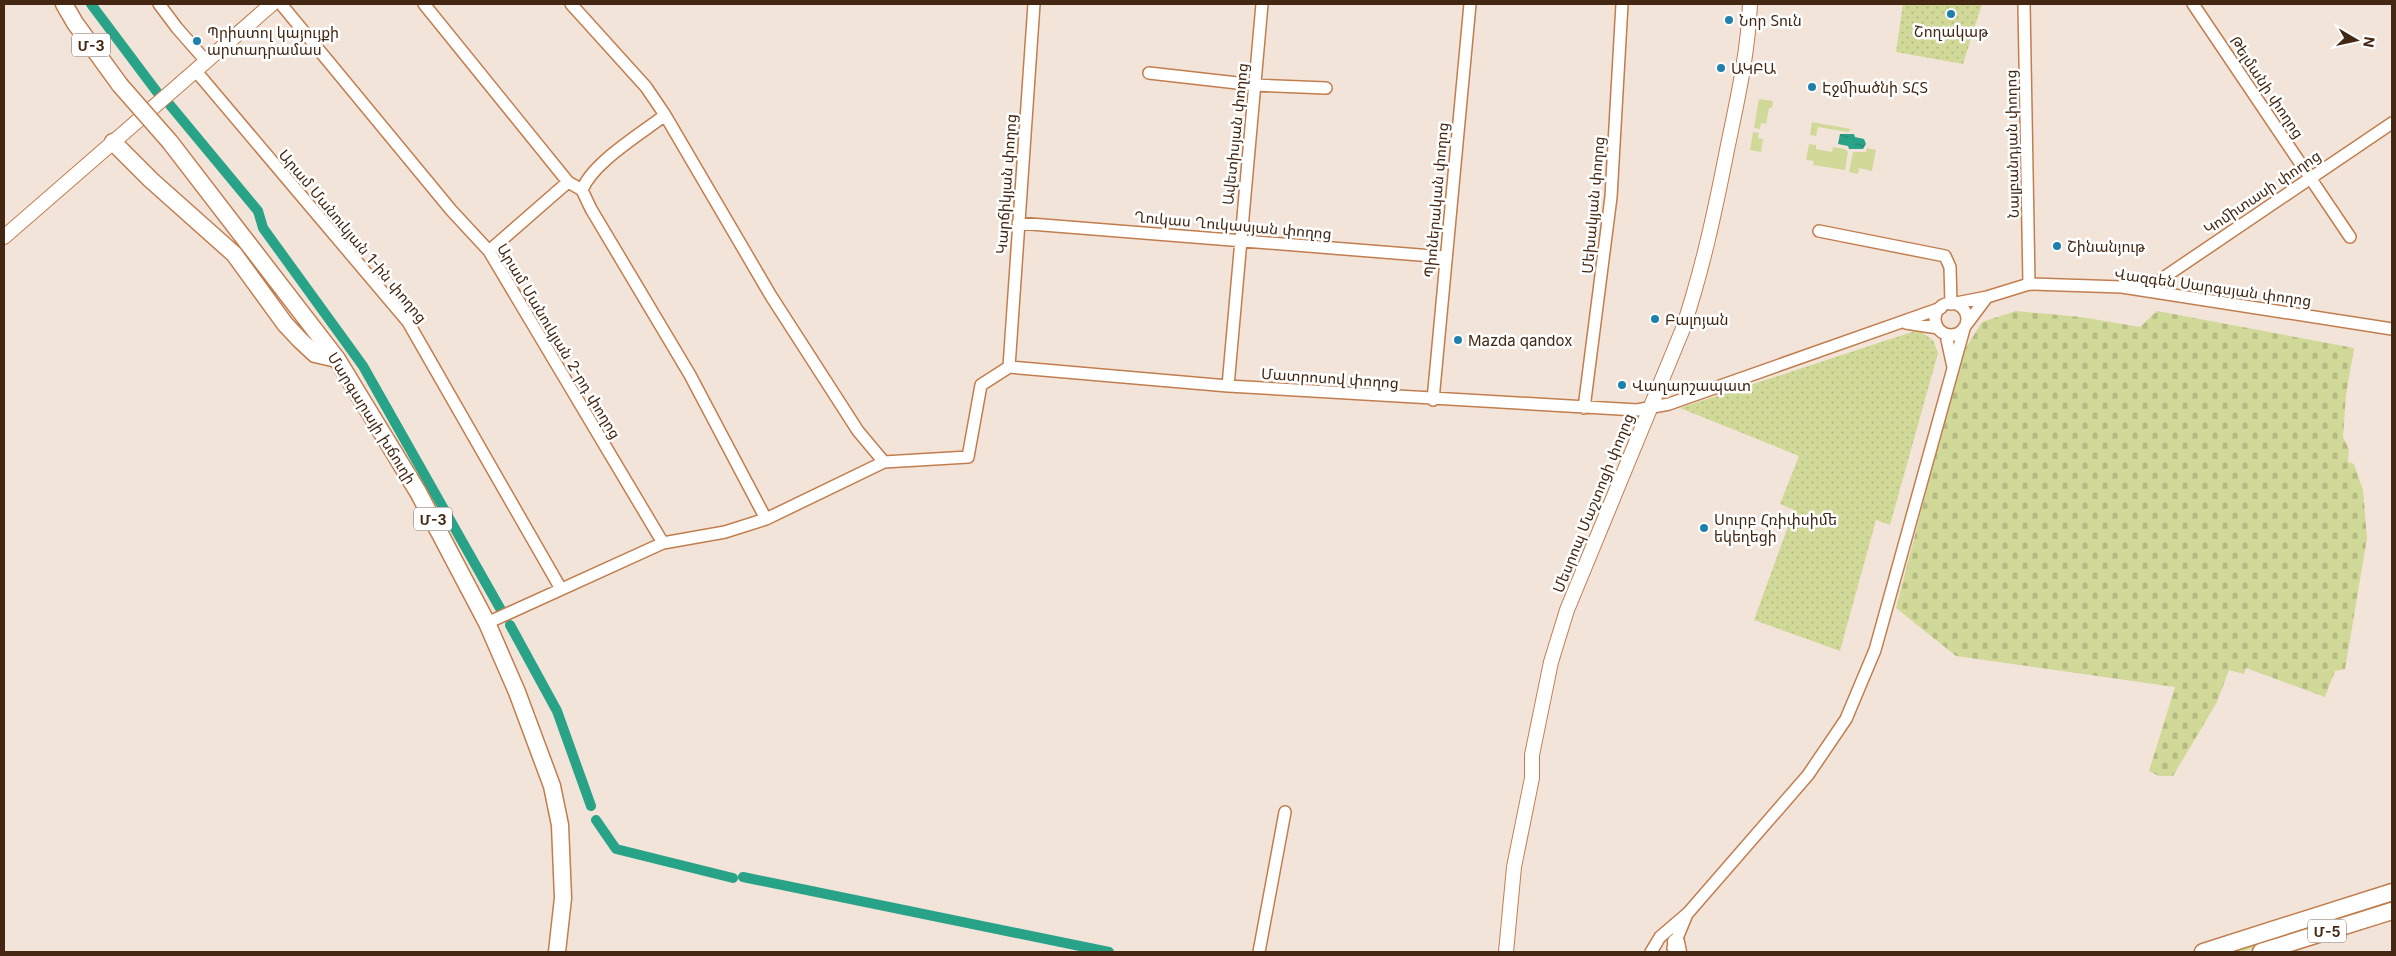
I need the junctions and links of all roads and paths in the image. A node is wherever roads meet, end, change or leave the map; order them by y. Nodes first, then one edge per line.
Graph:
1 (64, 4) edge
2 (159, 4) edge
3 (272, 4) edge
4 (424, 4) edge
5 (571, 4) edge
6 (1034, 4) edge
7 (1262, 4) edge
8 (1470, 4) edge
9 (1622, 4) edge
10 (1750, 4) edge
11 (2024, 4) edge
12 (2193, 4) edge
13 (200, 66) junction
14 (1149, 74) dead end
15 (1255, 85) junction
16 (1326, 88) dead end
17 (665, 115) junction
18 (2392, 123) edge
19 (112, 142) junction
20 (2310, 178) junction
21 (568, 182) junction
22 (582, 190) junction
23 (1018, 222) junction
24 (1819, 231) dead end
25 (4, 237) edge
26 (2350, 237) dead end
27 (1240, 241) junction
28 (489, 251) junction
29 (1445, 257) junction
30 (2029, 284) junction
31 (2153, 290) junction
32 (1987, 297) junction
33 (1946, 306) junction
34 (1904, 322) junction
35 (1965, 327) junction
36 (2392, 329) edge
37 (1942, 331) junction
38 (337, 359) junction
39 (1009, 367) junction
40 (1954, 371) junction
41 (1228, 386) junction
42 (1433, 400) junction
43 (1584, 408) junction
44 (1650, 408) junction
45 (884, 462) junction
46 (766, 519) junction
47 (663, 543) junction
48 (561, 589) junction
49 (487, 623) junction
50 (1532, 755) junction
51 (1286, 812) dead end
52 (2392, 892) edge
53 (2392, 911) edge
54 (1688, 912) junction
55 (1675, 949) edge
56 (556, 952) edge
57 (1259, 952) edge
58 (1497, 952) edge
59 (1506, 952) edge
60 (1651, 952) edge
61 (2203, 952) edge
62 (2261, 952) edge

1 - 38 highway, Մարգարայի խճուղի / Մ-3, bridge
2 - 13 street, Արամ Մանուկյան 1-ին փողոց
3 - 13 main road
3 - 28 street, Արամ Մանուկյան 2-րդ փողոց
4 - 21 street
5 - 17 street
6 - 23 street, Կարճիկյան փողոց
7 - 15 street, Ավետիսյան փողոց
8 - 29 street, Պիոներական փողոց
9 - 43 street, Մեխակյան փողոց
10 - 44 main road, Մեսրոպ Մաշտոցի փողոց
11 - 30 street, Նալբանդյան փողոց
12 - 20 street, Թելմանի փողոց
13 - 19 main road
13 - 48 street, Արամ Մանուկյան 1-ին փողոց
14 - 15 street
15 - 16 street
15 - 27 street, Ավետիսյան փողոց
17 - 22 street
17 - 45 street
18 - 20 street, Կոմիտասի փողոց
19 - 25 main road
19 - 38 highway
20 - 26 street, Թելմանի փողոց
20 - 31 street, Կոմիտասի փողոց
21 - 22 street
21 - 28 street
22 - 46 street
23 - 27 street, Ղուկաս Ղուկասյան փողոց
23 - 39 street, Կարճիկյան փողոց
24 - 33 street
27 - 29 street, Ղուկաս Ղուկասյան փողոց
27 - 41 street, Ավետիսյան փողոց
28 - 47 street, Արամ Մանուկյան 2-րդ փողոց
29 - 42 street, Պիոներական փողոց
30 - 31 street, Վազգեն Սարգսյան փողոց
30 - 32 street, Վազգեն Սարգսյան փողոց
31 - 36 street, Վազգեն Սարգսյան փողոց
32 - 33 street, Վազգեն Սարգսյան փողոց
32 - 35 street
33 - 34 street, Վազգեն Սարգսյան փողոց
33 - 35 street
33 - 37 street
34 - 37 street
34 - 44 street, Մատրոսով փողոց
35 - 37 street
35 - 40 street
37 - 40 street
38 - 49 highway, Մարգարայի խճուղի / Մ-3
39 - 41 street, Մատրոսով փողոց
39 - 45 street
40 - 54 street
41 - 42 street, Մատրոսով փողոց
42 - 43 street, Մատրոսով փողոց
43 - 44 street, Մատրոսով փողոց
44 - 50 main road, Մեսրոպ Մաշտոցի փողոց
45 - 46 street
46 - 47 street
47 - 48 street
48 - 49 street
49 - 56 highway, Մարգարայի խճուղի / Մ-3
50 - 58 main road
50 - 59 main road
51 - 57 street
52 - 61 highway, Մ-5
53 - 62 highway, Մ-5
54 - 55 street
54 - 60 street

